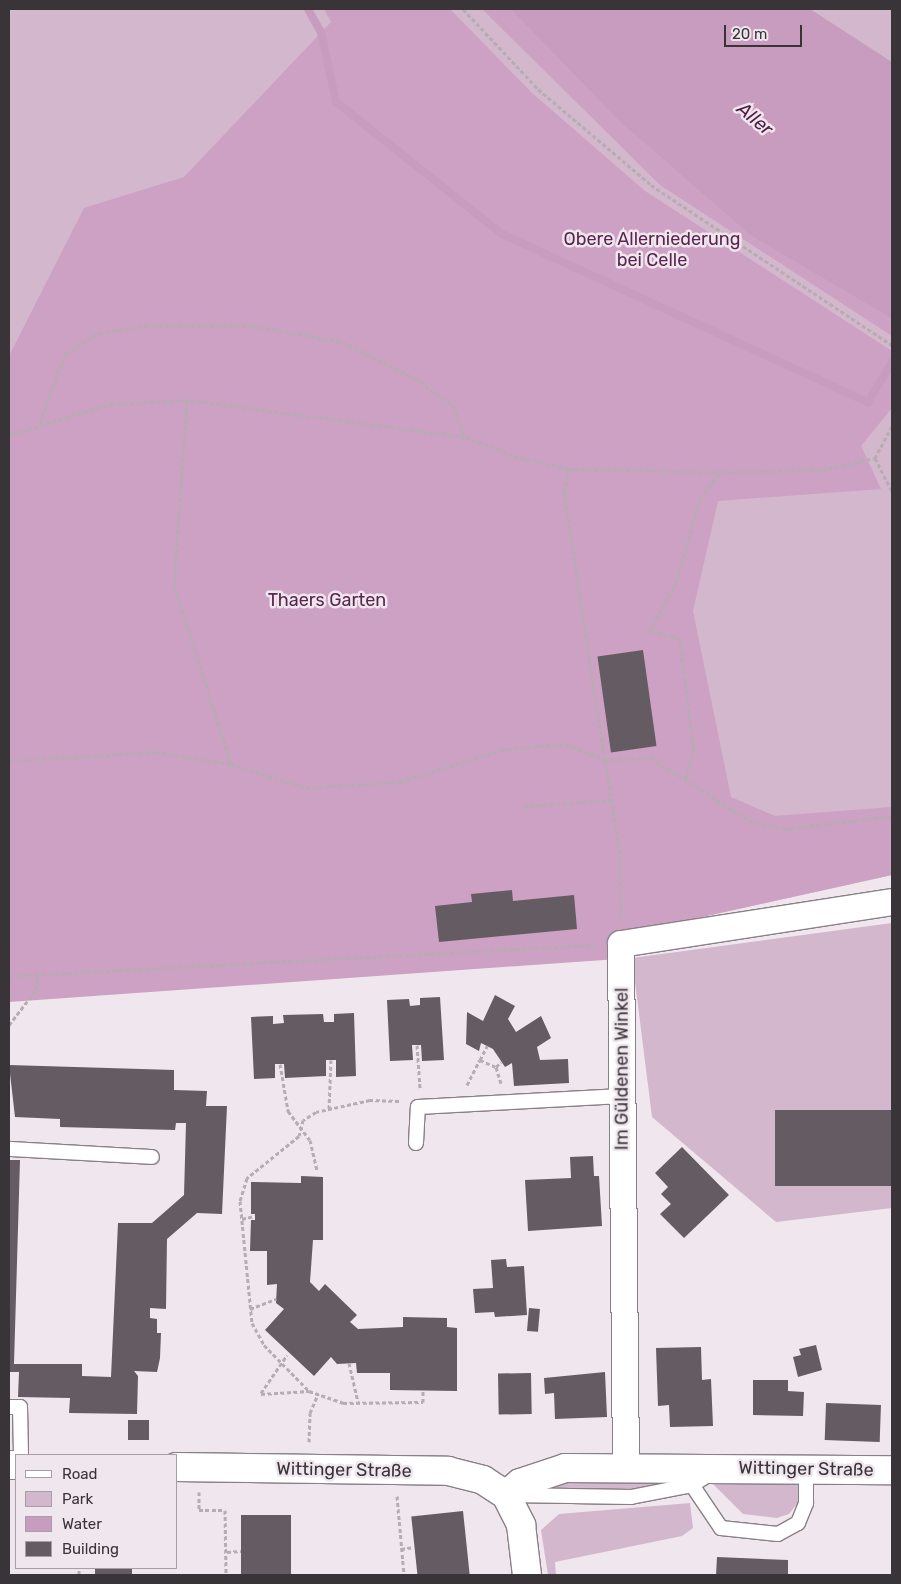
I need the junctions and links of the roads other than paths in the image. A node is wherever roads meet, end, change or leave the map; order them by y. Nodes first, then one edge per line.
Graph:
1 (892, 902) edge
2 (622, 1096) junction
3 (416, 1143) dead end
4 (9, 1149) edge
5 (152, 1157) dead end
6 (9, 1407) edge
7 (21, 1454) edge
8 (187, 1468) edge
9 (626, 1468) junction
10 (806, 1469) junction
11 (892, 1470) edge
12 (701, 1473) junction
13 (506, 1495) junction
14 (527, 1575) edge

1 - 2 street, Im Güldenen Winkel
2 - 3 lane
2 - 9 street, Im Güldenen Winkel
4 - 5 lane
6 - 7 lane
8 - 13 main road, Wittinger Straße
9 - 12 main road, Wittinger Straße
9 - 13 main road, Wittinger Straße
10 - 11 main road, Wittinger Straße
10 - 12 main road, Wittinger Straße
10 - 12 lane
12 - 13 lane, Wittinger Straße
13 - 14 main road

